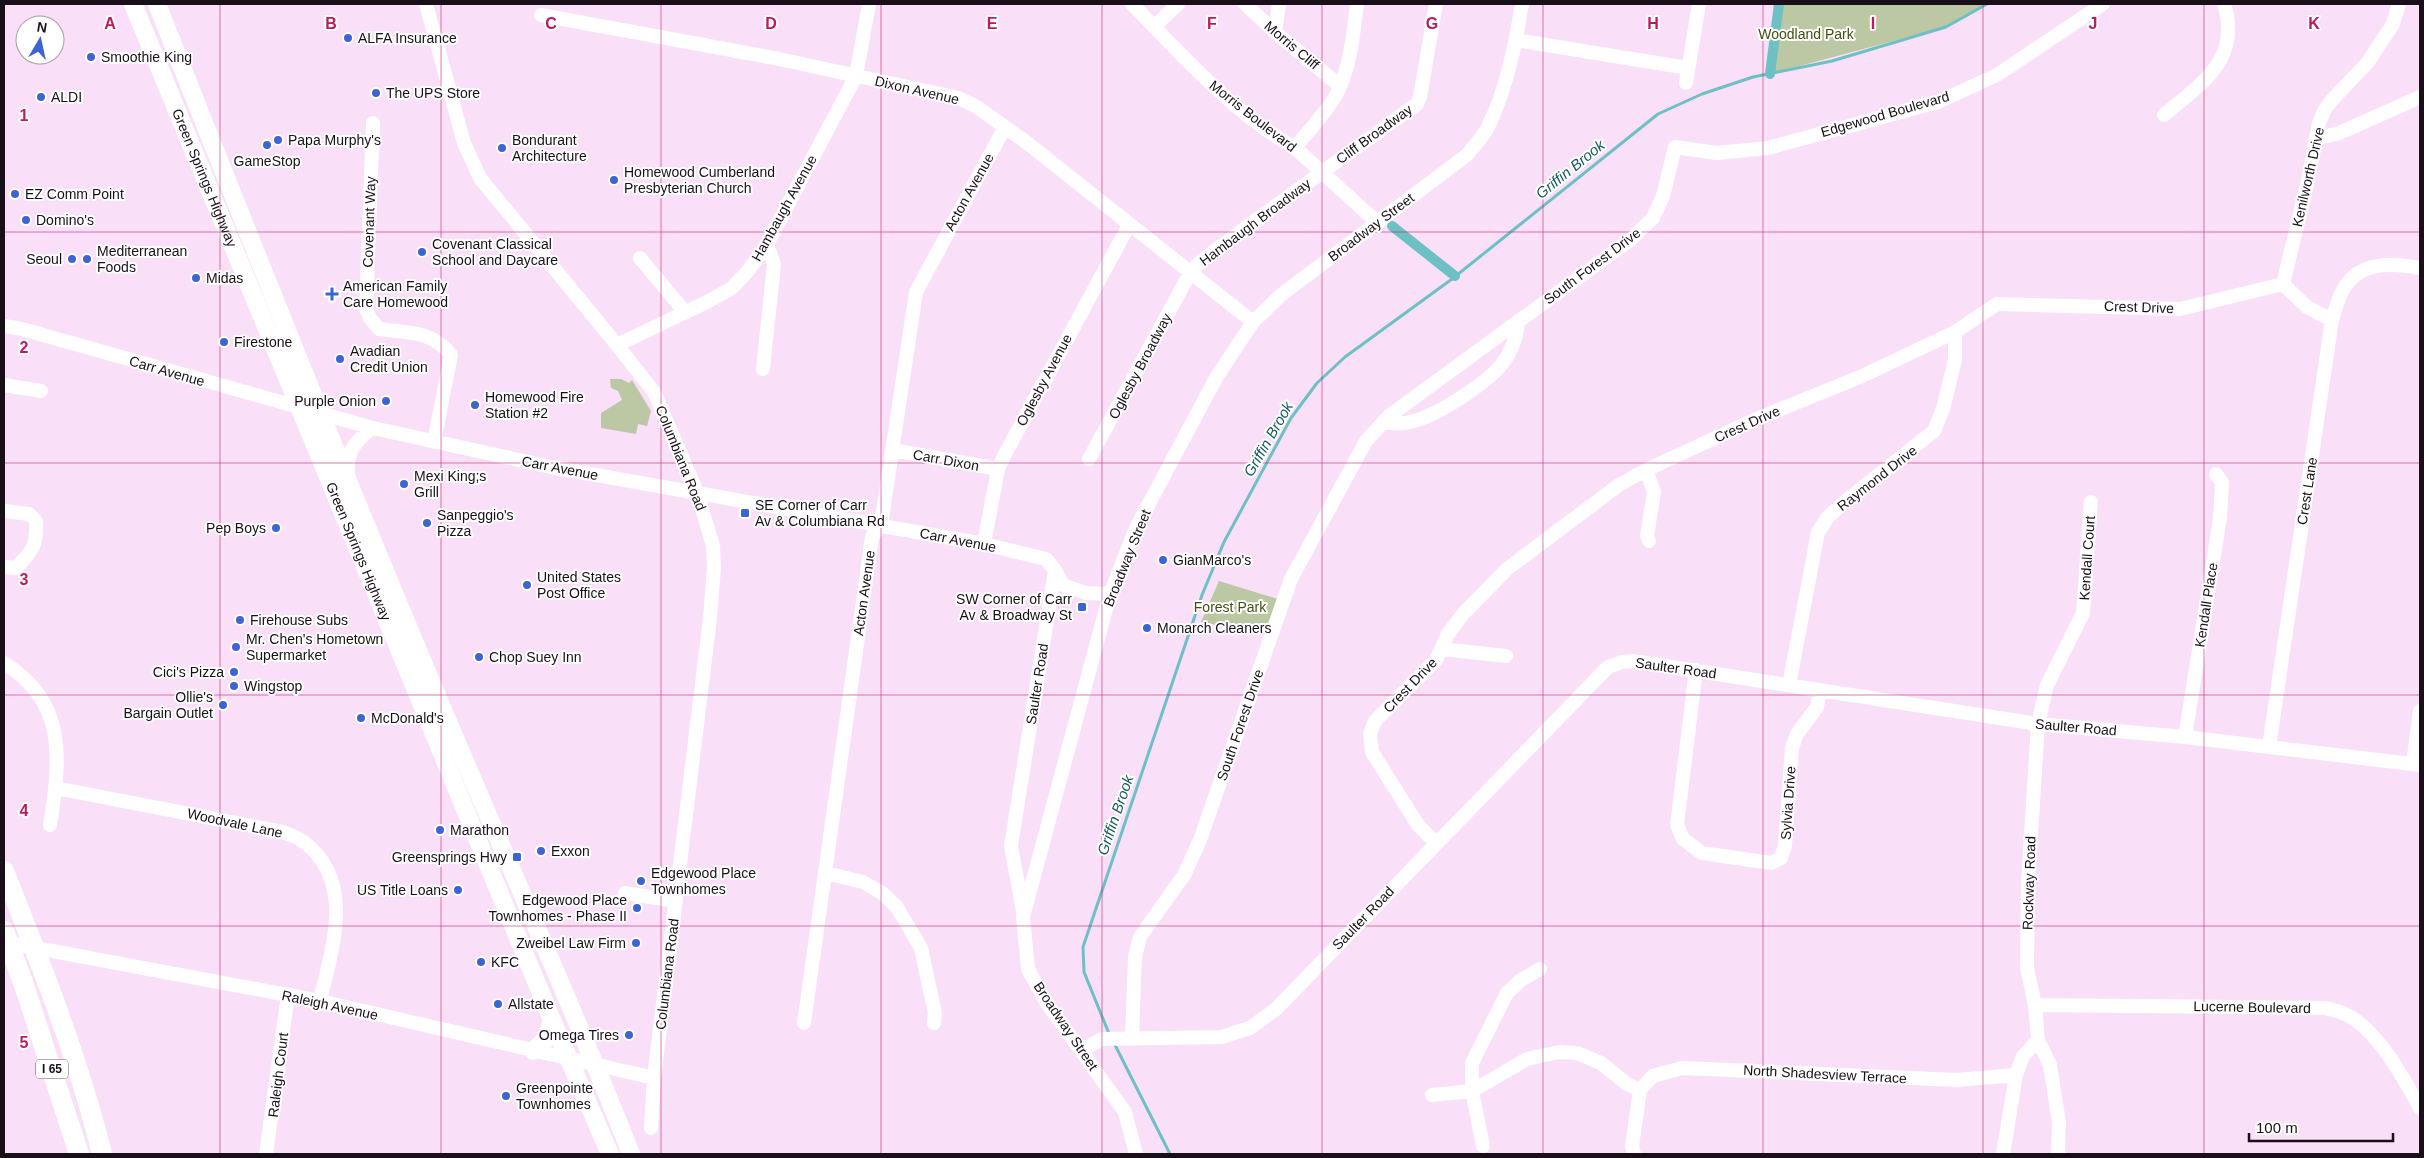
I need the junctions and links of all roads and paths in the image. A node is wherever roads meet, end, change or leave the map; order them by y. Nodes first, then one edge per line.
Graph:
1 (134, 4) edge
2 (158, 4) edge
3 (426, 4) edge
4 (870, 4) edge
5 (1132, 4) edge
6 (1178, 4) edge
7 (1245, 4) edge
8 (1279, 4) edge
9 (1357, 4) edge
10 (1436, 4) edge
11 (1522, 4) edge
12 (1699, 4) edge
13 (2103, 4) edge
14 (2224, 4) edge
15 (2399, 4) edge
16 (541, 15) dead end
17 (166, 25) junction
18 (1154, 27) junction
19 (1274, 32) junction
20 (146, 33) junction
21 (1516, 40) junction
22 (1688, 68) junction
23 (856, 76) junction
24 (1686, 83) dead end
25 (1340, 86) junction
26 (2420, 97) edge
27 (2164, 115) dead end
28 (373, 123) dead end
29 (1005, 127) junction
30 (2316, 138) junction
31 (1675, 147) joint
32 (1295, 148) junction
33 (1322, 172) junction
34 (1378, 222) junction
35 (1129, 225) junction
36 (767, 244) junction
37 (640, 258) dead end
38 (2420, 268) edge
39 (1190, 273) junction
40 (2283, 284) junction
41 (685, 312) junction
42 (2332, 320) junction
43 (1518, 321) junction
44 (1253, 322) junction
45 (4, 326) edge
46 (1955, 332) junction
47 (617, 345) junction
48 (284, 368) junction
49 (763, 370) dead end
50 (4, 385) edge
51 (41, 391) dead end
52 (265, 399) junction
53 (301, 408) junction
54 (320, 414) junction
55 (1384, 422) junction
56 (373, 428) junction
57 (434, 442) junction
58 (893, 450) junction
59 (1089, 459) dead end
60 (998, 469) junction
61 (1646, 470) junction
62 (2216, 474) dead end
63 (350, 485) junction
64 (697, 492) junction
65 (2091, 502) dead end
66 (4, 511) edge
67 (881, 525) junction
68 (1649, 541) dead end
69 (984, 544) junction
70 (4, 567) edge
71 (1055, 570) junction
72 (1110, 594) junction
73 (1441, 649) junction
74 (1506, 656) dead end
75 (4, 663) edge
76 (1696, 670) junction
77 (1789, 685) junction
78 (1820, 690) junction
79 (2420, 711) edge
80 (2038, 724) junction
81 (2185, 737) junction
82 (2269, 747) junction
83 (2417, 765) edge
84 (56, 788) junction
85 (50, 825) dead end
86 (1436, 843) junction
87 (4, 871) edge
88 (826, 873) junction
89 (625, 893) dead end
90 (676, 901) junction
91 (1024, 917) junction
92 (4, 931) edge
93 (4, 942) edge
94 (1540, 969) dead end
95 (288, 995) junction
96 (320, 1001) junction
97 (2035, 1005) junction
98 (552, 1020) junction
99 (804, 1023) dead end
100 (934, 1023) dead end
101 (1127, 1038) junction
102 (2038, 1040) junction
103 (1082, 1050) junction
104 (533, 1051) junction
105 (569, 1060) junction
106 (597, 1066) junction
107 (2016, 1076) junction
108 (654, 1078) junction
109 (1640, 1090) junction
110 (1472, 1091) junction
111 (1432, 1095) dead end
112 (2420, 1108) edge
113 (651, 1128) dead end
114 (1482, 1146) dead end
115 (79, 1154) edge
116 (102, 1154) edge
117 (266, 1154) edge
118 (610, 1154) edge
119 (631, 1154) edge
120 (1136, 1154) edge
121 (1634, 1154) edge
122 (2003, 1154) edge
123 (2058, 1154) edge

1 - 20 main road, Green Springs Highway
2 - 17 main road, Green Springs Highway
3 - 47 street, Columbiana Road
4 - 23 street, Hambaugh Avenue
5 - 18 street, Morris Boulevard
6 - 18 street
7 - 19 street, Morris Cliff
8 - 19 street
9 - 25 street
10 - 33 street, Cliff Broadway
11 - 21 street, Broadway Street
12 - 22 street
13 - 31 street, Edgewood Boulevard
14 - 27 street
15 - 30 street, Kenilworth Drive
16 - 23 street, Dixon Avenue
17 - 20 main road
17 - 54 main road, Green Springs Highway
18 - 32 street, Morris Boulevard
19 - 25 street, Morris Cliff
20 - 48 main road, Green Springs Highway
21 - 22 street
21 - 34 street, Broadway Street
22 - 24 street
23 - 29 street, Dixon Avenue
23 - 36 street, Hambaugh Avenue
25 - 32 street
26 - 30 street
28 - 57 street, Covenant Way
29 - 35 street, Dixon Avenue
29 - 58 street, Acton Avenue
30 - 40 street, Kenilworth Drive
31 - 43 street, South Forest Drive
32 - 33 street, Morris Boulevard
33 - 34 street, Morris Boulevard
33 - 39 street, Hambaugh Broadway
34 - 44 street, Broadway Street
35 - 39 street, Dixon Avenue
35 - 60 street, Oglesby Avenue
36 - 41 street, Hambaugh Avenue
36 - 49 street
37 - 41 street
38 - 42 street, Crest Lane
39 - 44 street, Dixon Avenue
39 - 59 street, Oglesby Broadway
40 - 42 street
40 - 46 street, Crest Drive
41 - 47 street, Hambaugh Avenue
42 - 82 street, Crest Lane
43 - 55 street, South Forest Drive
43 - 55 street
44 - 72 street, Broadway Street
45 - 52 street, Carr Avenue
46 - 61 street, Crest Drive
46 - 77 street, Raymond Drive
47 - 64 street, Columbiana Road
48 - 52 street
48 - 53 main road, Green Springs Highway
50 - 51 street
52 - 53 street, Carr Avenue
53 - 54 street, Carr Avenue
53 - 98 main road, Green Springs Highway
54 - 56 street, Carr Avenue
54 - 63 main road, Green Springs Highway
55 - 101 street, South Forest Drive
56 - 57 street, Carr Avenue
56 - 63 street
57 - 64 street, Carr Avenue
58 - 60 street, Carr Dixon
58 - 67 street, Acton Avenue
60 - 69 street, Oglesby Avenue
61 - 68 street
61 - 73 street, Crest Drive
62 - 81 street, Kendall Place
63 - 106 main road, Green Springs Highway
64 - 67 street, Carr Avenue
64 - 90 street, Columbiana Road
65 - 80 street, Kendall Court
66 - 70 street
67 - 69 street, Carr Avenue
67 - 88 street, Acton Avenue
69 - 71 street, Carr Avenue
71 - 72 street, Carr Avenue
71 - 91 street, Saulter Road
72 - 91 street, Broadway Street
73 - 74 street
73 - 86 street, Crest Drive
75 - 84 street
76 - 77 street, Saulter Road
76 - 78 street, Sylvia Drive
76 - 86 street, Saulter Road
77 - 78 street, Saulter Road
78 - 80 street, Saulter Road
79 - 83 street
80 - 81 street, Saulter Road
80 - 97 street, Rockway Road
81 - 82 street, Saulter Road
82 - 83 street, Saulter Road
84 - 85 street
84 - 96 street, Woodvale Lane
86 - 101 street, Saulter Road
87 - 116 highway, I 65
88 - 99 street, Acton Avenue
88 - 100 street
89 - 90 street
90 - 108 street, Columbiana Road
91 - 103 street, Broadway Street
92 - 115 highway, I 65
93 - 95 street, Raleigh Avenue
94 - 110 street
95 - 96 street, Raleigh Avenue
95 - 117 street, Raleigh Court
96 - 104 street, Raleigh Avenue
97 - 102 street, Rockway Road
97 - 112 street, Lucerne Boulevard
98 - 104 main road
98 - 105 main road, Green Springs Highway
101 - 103 street, Saulter Road
102 - 107 street
102 - 123 street, Rockway Road
103 - 120 street, Broadway Street
104 - 105 street, Raleigh Avenue
105 - 106 street, Raleigh Avenue
105 - 118 main road, Green Springs Highway
106 - 108 street, Raleigh Avenue
106 - 119 main road, Green Springs Highway
107 - 109 street, North Shadesview Terrace
107 - 122 street
108 - 113 street, Columbiana Road
109 - 110 street
109 - 121 street
110 - 111 street
110 - 114 street

